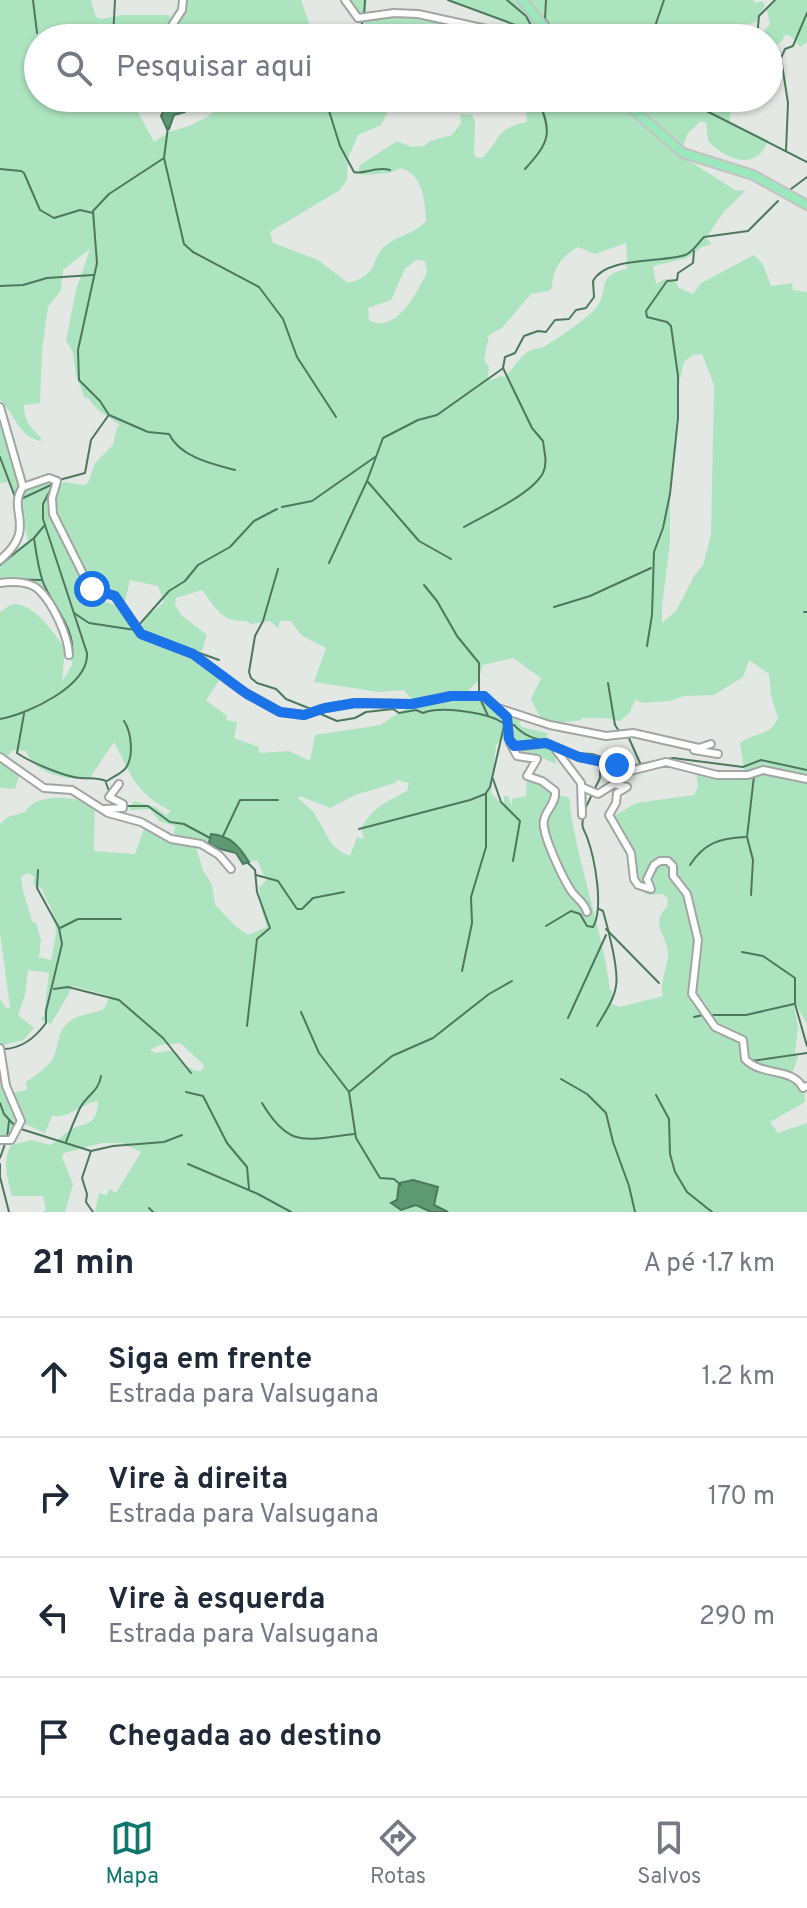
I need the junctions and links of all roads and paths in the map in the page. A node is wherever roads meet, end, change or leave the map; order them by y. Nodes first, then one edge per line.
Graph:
1 (183, 0) edge
2 (345, 0) edge
3 (522, 0) edge
4 (173, 24) edge
5 (464, 24) edge
6 (541, 24) edge
7 (636, 112) edge
8 (807, 205) edge
9 (0, 407) edge
10 (23, 487) junction
11 (0, 560) edge
12 (0, 583) edge
13 (69, 655) dead end
14 (495, 707) junction
15 (510, 742) junction
16 (711, 744) dead end
17 (684, 745) junction
18 (553, 747) junction
19 (718, 754) dead end
20 (0, 757) edge
21 (807, 779) edge
22 (119, 784) dead end
23 (582, 787) junction
24 (101, 809) junction
25 (582, 815) dead end
26 (231, 869) dead end
27 (587, 912) dead end
28 (0, 1048) edge
29 (807, 1086) edge
30 (0, 1140) edge

1 - 4 street
2 - 5 street
3 - 6 main road
7 - 8 main road
9 - 10 street
10 - 11 street
10 - 14 street
12 - 13 street
14 - 15 street
14 - 17 street
15 - 18 street
15 - 27 street
16 - 17 street
17 - 19 street
18 - 21 street
18 - 23 street
20 - 24 street
22 - 24 street
23 - 25 street
23 - 29 street
24 - 26 street
28 - 30 street

